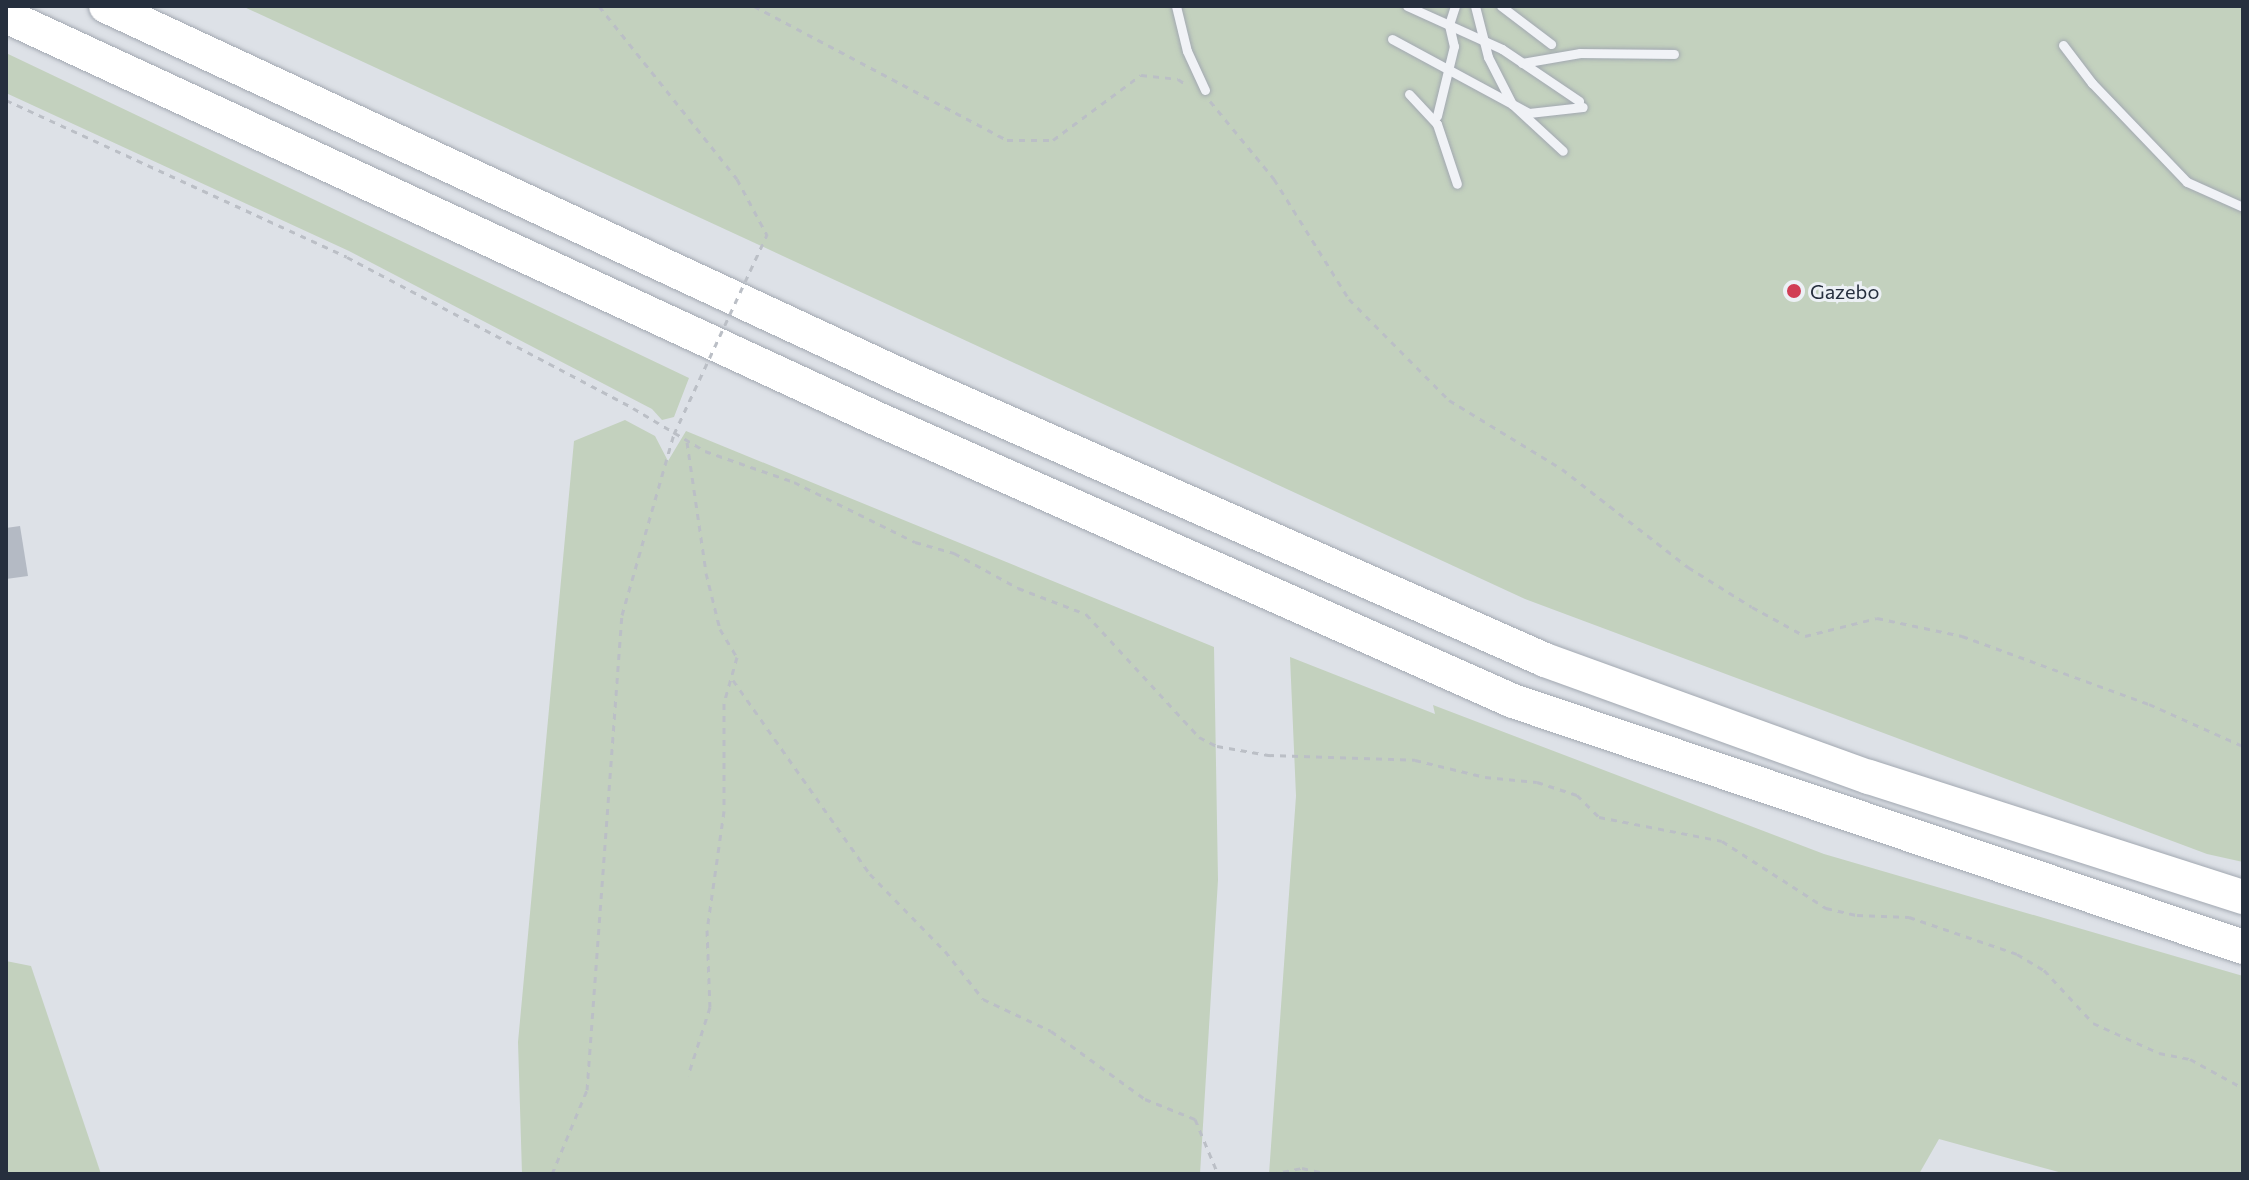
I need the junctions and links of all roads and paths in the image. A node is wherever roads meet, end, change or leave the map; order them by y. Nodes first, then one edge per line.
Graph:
1 (106, 6) edge
2 (599, 6) edge
3 (754, 6) edge
4 (1176, 6) edge
5 (1407, 6) edge
6 (1455, 6) edge
7 (1475, 6) edge
8 (1501, 6) edge
9 (6, 16) edge
10 (1449, 25) junction
11 (1392, 39) dead end
12 (1485, 42) junction
13 (1551, 44) dead end
14 (2063, 45) dead end
15 (1674, 54) dead end
16 (1522, 63) junction
17 (1449, 73) junction
18 (1204, 94) junction
19 (1409, 94) dead end
20 (6, 100) edge
21 (1512, 104) junction
22 (1437, 116) dead end
23 (1563, 151) dead end
24 (1457, 184) dead end
25 (2243, 207) edge
26 (674, 434) junction
27 (687, 442) junction
28 (733, 680) junction
29 (2243, 746) edge
30 (2243, 897) edge
31 (2243, 947) edge
32 (688, 1076) dead end
33 (2243, 1088) edge
34 (552, 1174) edge
35 (1223, 1174) edge
36 (1271, 1174) edge
37 (1328, 1174) edge

1 - 30 highway
2 - 26 path, bridge
3 - 18 path
4 - 18 lane
5 - 10 lane
6 - 10 lane
7 - 12 lane
8 - 13 lane
9 - 31 highway
10 - 12 lane
10 - 17 lane
11 - 17 lane
12 - 16 lane
12 - 21 lane
14 - 25 lane
15 - 16 lane
16 - 21 lane
17 - 21 lane
17 - 22 lane
18 - 29 path
19 - 24 lane
20 - 26 path
21 - 23 lane
26 - 27 path
26 - 34 path
27 - 28 path
27 - 33 path
28 - 32 path
28 - 35 path
36 - 37 path

